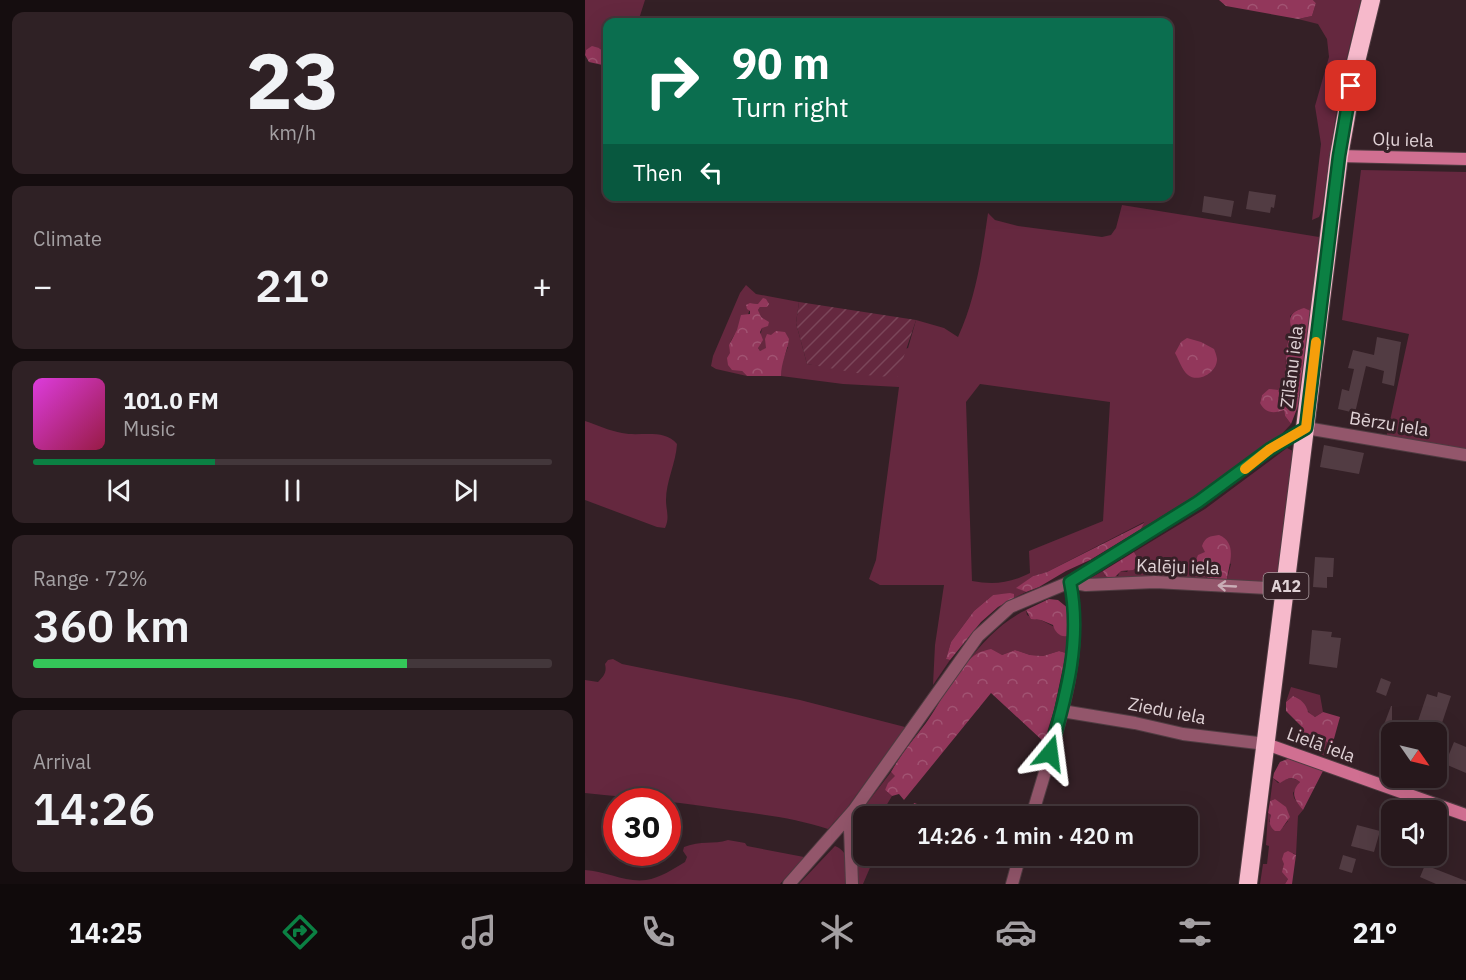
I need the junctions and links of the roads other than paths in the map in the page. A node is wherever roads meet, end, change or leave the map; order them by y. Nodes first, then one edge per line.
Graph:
1 (1371, 0) edge
2 (1339, 156) junction
3 (1466, 159) edge
4 (1306, 428) junction
5 (1466, 455) edge
6 (1070, 582) junction
7 (1286, 589) junction
8 (1062, 711) junction
9 (1266, 744) junction
10 (857, 806) edge
11 (1035, 806) edge
12 (853, 811) edge
13 (853, 815) edge
14 (1466, 815) edge
15 (825, 844) junction
16 (850, 858) junction
17 (1017, 866) edge
18 (789, 884) edge
19 (852, 884) edge
20 (1012, 884) edge
21 (1248, 884) edge

1 - 2 highway, Zīlānu iela / A12
2 - 3 street, Oļu iela
2 - 4 highway, Zīlānu iela / A12
4 - 5 street, Bērzu iela
4 - 6 street
4 - 7 highway, Zīlānu iela / A12
7 -> 6 street, Kalēju iela
6 - 8 street
6 - 10 street
7 - 9 highway, Zīlānu iela / A12
8 - 9 street, Ziedu iela
8 - 11 street
9 - 14 street, Lielā iela
9 - 21 highway, Zīlānu iela / A12
12 - 15 street
13 - 16 street
15 - 16 street
15 - 18 street
16 - 19 street
17 - 20 street

